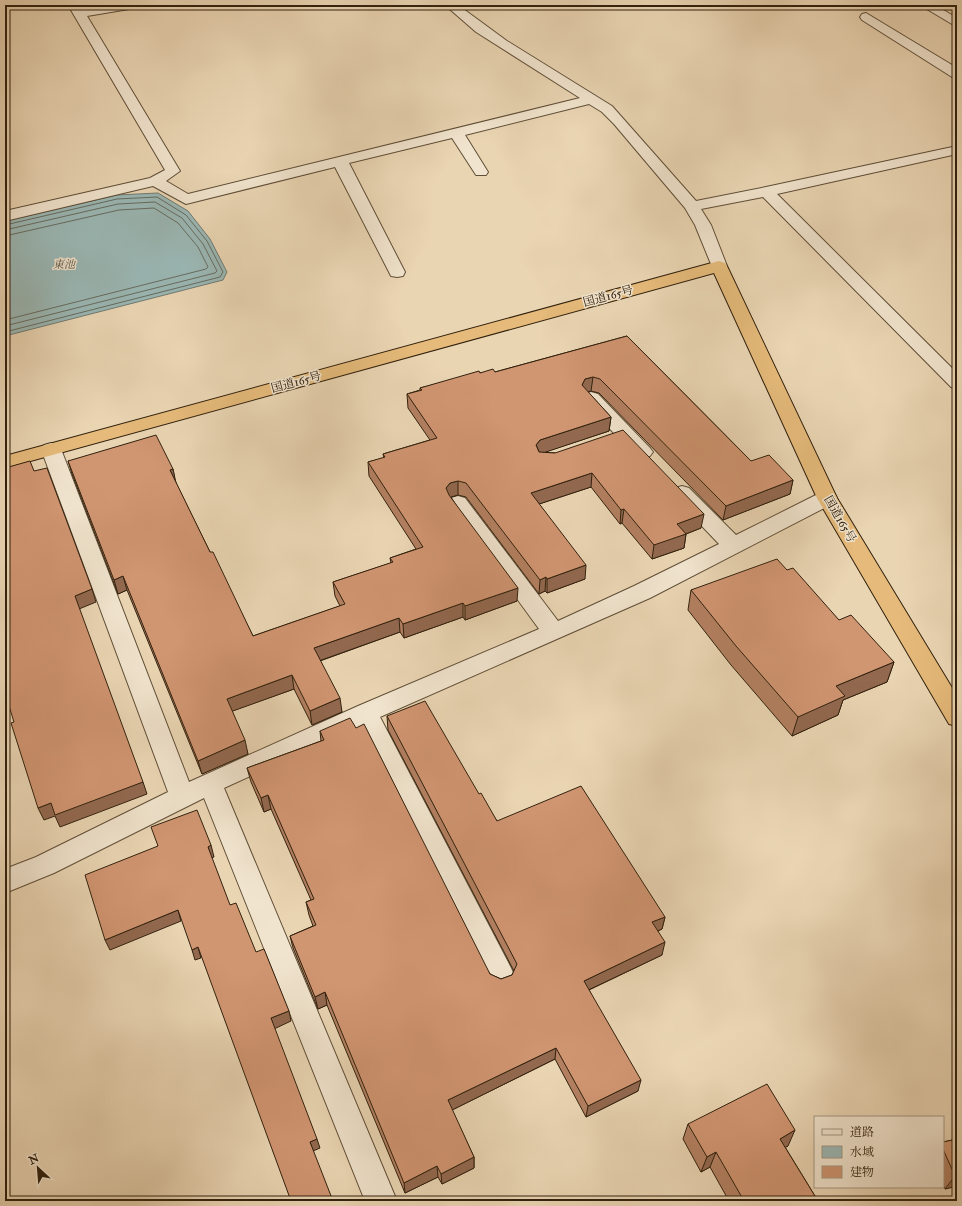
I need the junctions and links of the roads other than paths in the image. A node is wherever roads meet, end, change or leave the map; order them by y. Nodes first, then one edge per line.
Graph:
1 (129, 5) edge
2 (451, 5) edge
3 (926, 5) edge
4 (77, 10) edge
5 (866, 18) dead end
6 (957, 23) edge
7 (957, 74) edge
8 (592, 99) junction
9 (456, 132) junction
10 (954, 153) edge
11 (340, 161) junction
12 (481, 172) dead end
13 (155, 181) junction
14 (766, 192) junction
15 (692, 206) junction
16 (5, 216) edge
17 (719, 266) junction
18 (397, 272) dead end
19 (957, 383) edge
20 (591, 398) edge
21 (626, 434) junction
22 (604, 441) edge
23 (51, 449) junction
24 (5, 462) edge
25 (827, 498) junction
26 (458, 503) dead end
27 (733, 545) junction
28 (554, 632) junction
29 (366, 713) junction
30 (957, 717) edge
31 (210, 783) junction
32 (182, 797) junction
33 (5, 881) edge
34 (501, 977) edge
35 (381, 1201) edge

1 - 4 street
2 - 8 street
3 - 6 street
4 - 13 street
5 - 7 street
8 - 9 street
8 - 15 street
9 - 11 street
9 - 12 street
10 - 14 street
11 - 13 street
11 - 18 street
13 - 16 street
14 - 15 street
14 - 19 street
15 - 17 street
17 - 23 highway, 国道165号
17 - 25 highway, 国道165号
20 - 21 street
21 - 22 street
21 - 27 street
23 - 24 highway, 国道165号
23 - 32 street
25 - 27 street
25 - 30 highway, 国道165号
26 - 28 street
27 - 28 street
28 - 29 street
29 - 31 street
29 - 34 street
31 - 32 street
31 - 35 street
32 - 33 street

